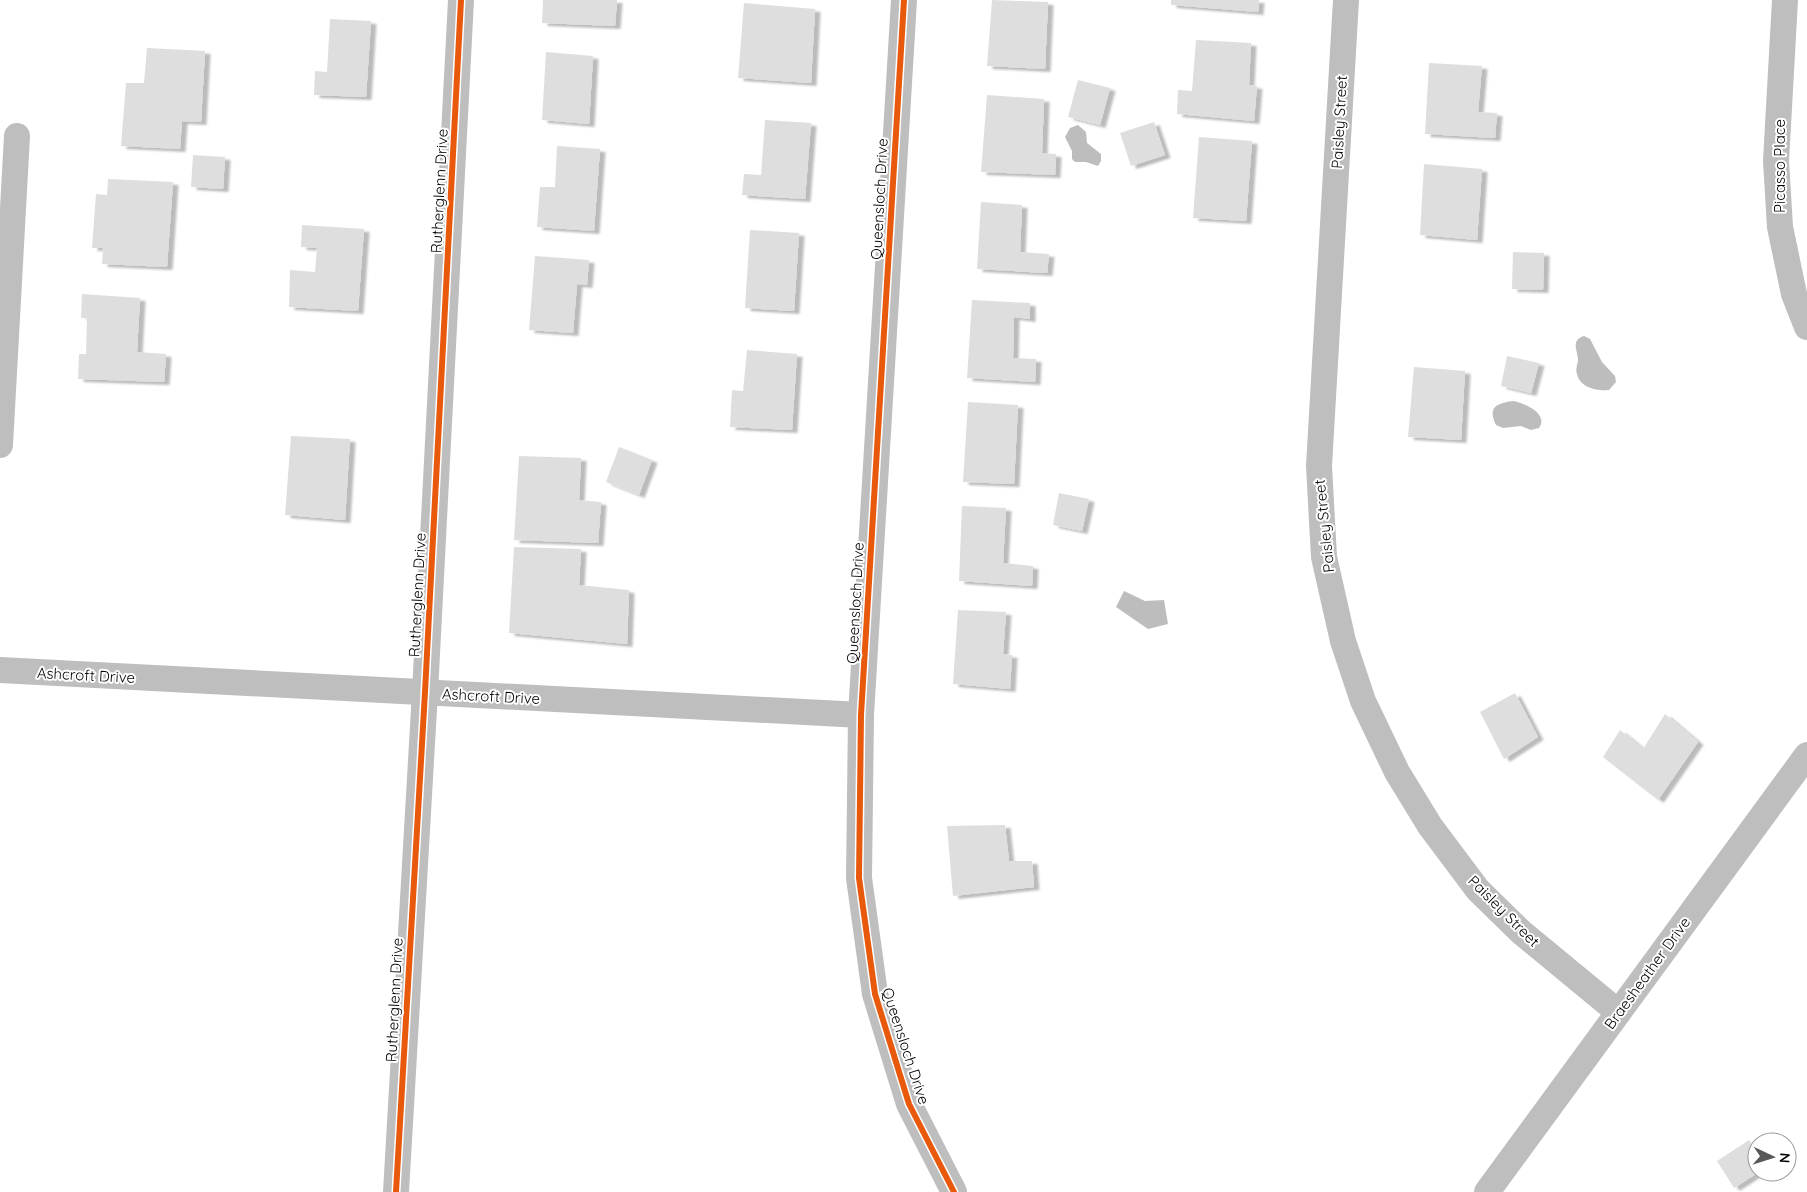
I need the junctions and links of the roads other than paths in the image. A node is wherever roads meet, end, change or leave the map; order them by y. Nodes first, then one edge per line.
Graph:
1 (462, 0) edge
2 (904, 0) edge
3 (1346, 0) edge
4 (1785, 0) edge
5 (17, 136) dead end
6 (1807, 327) edge
7 (0, 445) edge
8 (0, 670) edge
9 (425, 692) junction
10 (861, 715) junction
11 (1807, 755) edge
12 (1618, 1012) junction
13 (396, 1192) edge
14 (954, 1192) edge
15 (1487, 1192) edge

1 - 9 street, Rutherglenn Drive
2 - 10 street, Queensloch Drive
3 - 12 street, Paisley Street
4 - 6 street, Picasso Place
5 - 7 street
8 - 9 street, Ashcroft Drive
9 - 10 street, Ashcroft Drive
9 - 13 street, Rutherglenn Drive
10 - 14 street, Queensloch Drive
11 - 12 street, Braesheather Drive
12 - 15 street, Braesheather Drive

